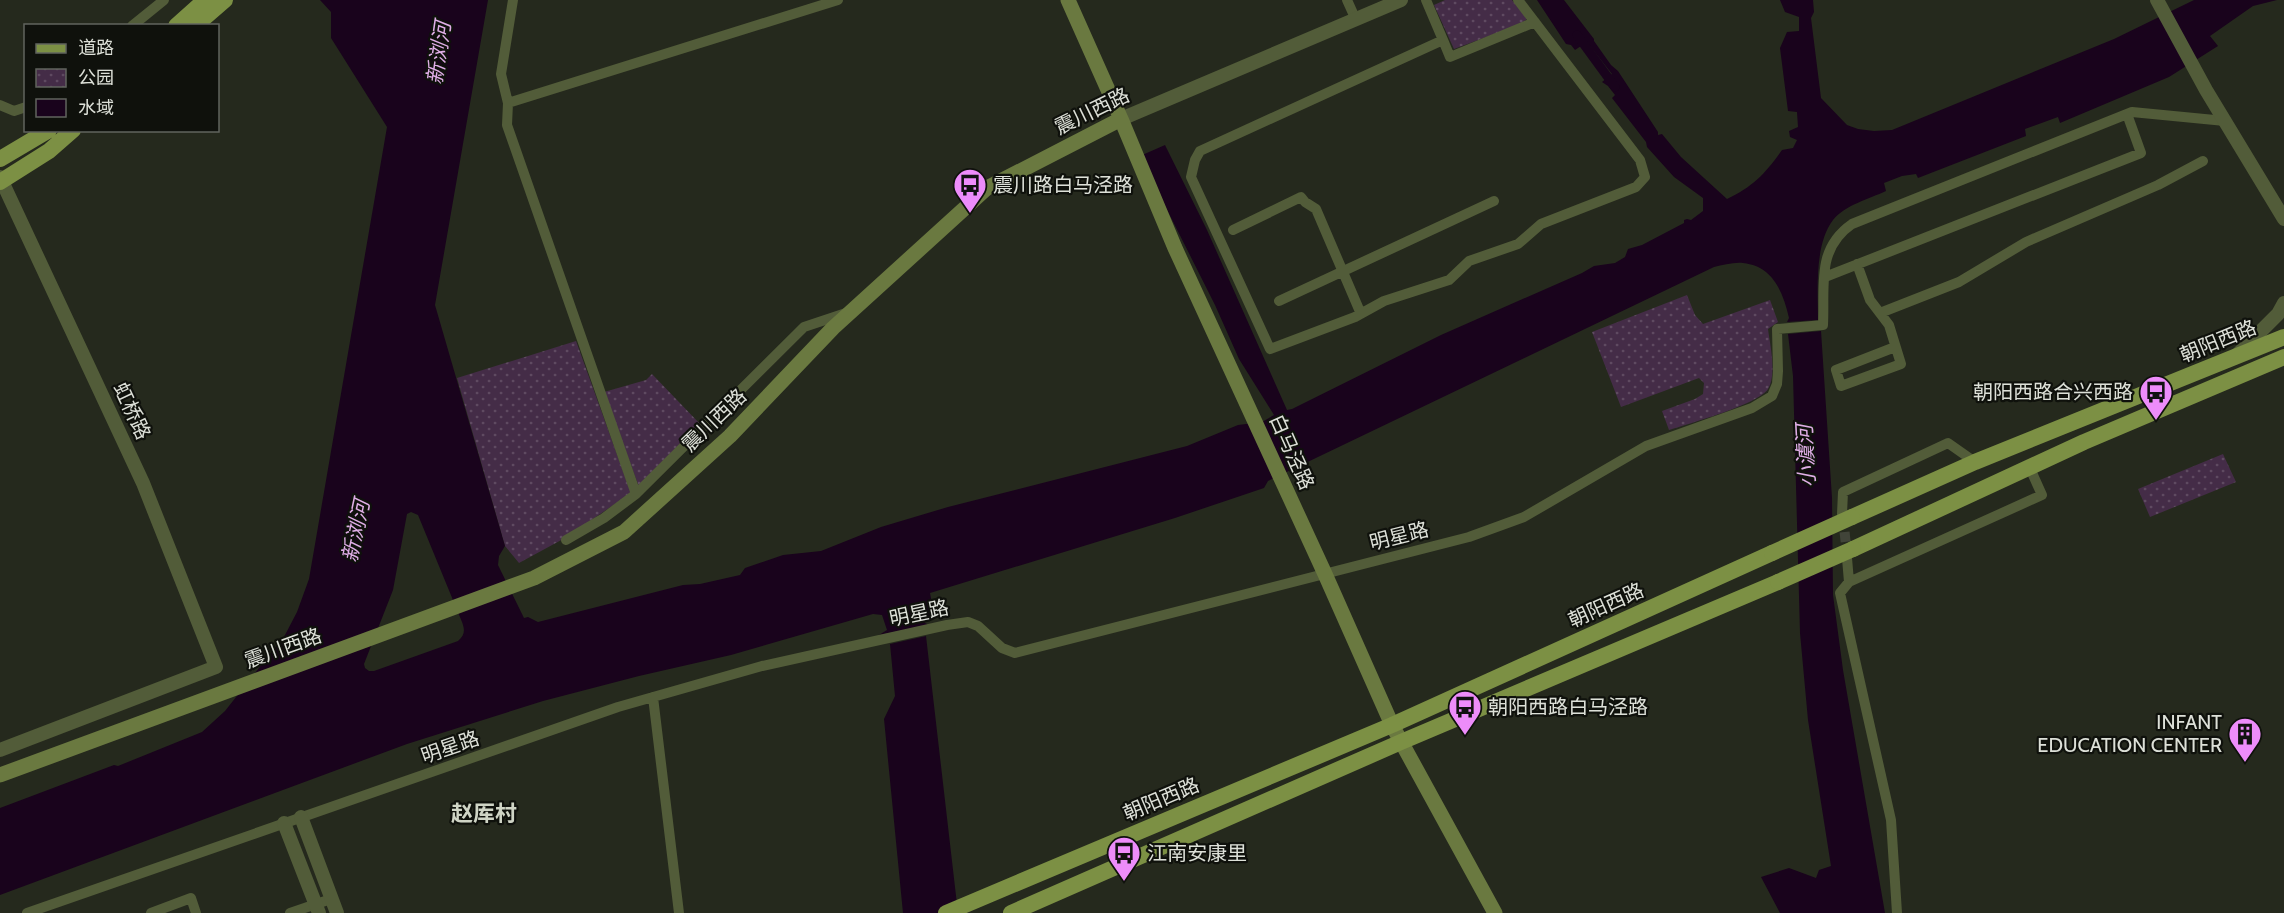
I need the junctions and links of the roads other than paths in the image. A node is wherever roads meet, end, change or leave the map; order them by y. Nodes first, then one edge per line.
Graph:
1 (164, 0) edge
2 (206, 0) edge
3 (225, 0) edge
4 (513, 0) edge
5 (838, 0) edge
6 (1068, 0) edge
7 (1347, 0) edge
8 (1401, 0) edge
9 (1426, 0) edge
10 (1518, 0) edge
11 (2157, 0) edge
12 (1356, 20) junction
13 (1535, 22) junction
14 (134, 24) edge
15 (178, 24) edge
16 (197, 24) edge
17 (1443, 40) junction
18 (508, 103) junction
19 (0, 105) edge
20 (24, 108) edge
21 (2127, 114) junction
22 (1121, 119) junction
23 (2225, 121) junction
24 (46, 132) edge
25 (71, 132) edge
26 (0, 159) edge
27 (2203, 161) dead end
28 (1, 180) edge
29 (1494, 201) dead end
30 (2284, 219) edge
31 (1233, 230) dead end
32 (1857, 264) junction
33 (1343, 272) junction
34 (1825, 277) junction
35 (1279, 301) dead end
36 (2284, 303) edge
37 (852, 311) junction
38 (1880, 313) junction
39 (1361, 314) junction
40 (2284, 338) edge
41 (1895, 347) junction
42 (2235, 357) junction
43 (2284, 357) edge
44 (1975, 462) junction
45 (2029, 466) junction
46 (636, 494) junction
47 (1847, 515) junction
48 (566, 540) dead end
49 (1850, 554) junction
50 (1325, 574) junction
51 (1849, 582) junction
52 (652, 697) junction
53 (1392, 725) junction
54 (1401, 742) junction
55 (0, 750) edge
56 (0, 775) edge
57 (301, 818) junction
58 (284, 823) junction
59 (331, 899) junction
60 (318, 909) edge
61 (27, 913) edge
62 (152, 913) edge
63 (196, 913) edge
64 (290, 913) edge
65 (337, 913) edge
66 (679, 913) edge
67 (946, 913) edge
68 (1011, 913) edge
69 (1495, 913) edge
70 (1898, 913) edge

1 - 14 street
2 - 15 main road
3 - 16 main road
4 - 18 street
5 - 18 street
6 - 22 main road, 白马泾路
7 - 12 street
8 - 12 street, 震川西路
9 - 17 street
10 - 13 street
11 - 23 street
12 - 22 street, 震川西路
13 - 17 street
13 - 39 street
17 - 39 street
18 - 46 street
19 - 20 street
21 - 23 street
21 - 32 street
21 - 34 street
22 - 37 main road, 震川西路
22 - 50 main road, 白马泾路
23 - 30 street
24 - 26 main road
25 - 28 main road
27 - 38 street
28 - 55 street, 虹桥路
29 - 33 street
31 - 33 street
32 - 34 street
32 - 38 street
33 - 35 street
33 - 39 street
34 - 50 street, 明星路
36 - 42 street
37 - 46 street
37 - 56 main road, 震川西路
38 - 41 street
40 - 42 main road, 朝阳西路
41 - 41 street
42 - 44 main road, 朝阳西路
43 - 45 main road, 朝阳西路
44 - 47 main road, 朝阳西路
44 - 47 street
45 - 49 main road, 朝阳西路
45 - 51 street
46 - 48 street
47 - 53 main road, 朝阳西路, bridge
49 - 51 street
49 - 54 main road, 朝阳西路, bridge
50 - 52 street, 明星路
50 - 53 main road, 白马泾路
51 - 70 street
52 - 57 street, 明星路
52 - 66 street
53 - 54 main road, 白马泾路
53 - 67 main road, 朝阳西路
54 - 68 main road, 朝阳西路
54 - 69 main road, 白马泾路
57 - 58 street, 明星路
57 - 59 street
58 - 60 street
58 - 61 street, 明星路
59 - 60 street
59 - 65 street
60 - 64 street
62 - 63 street

